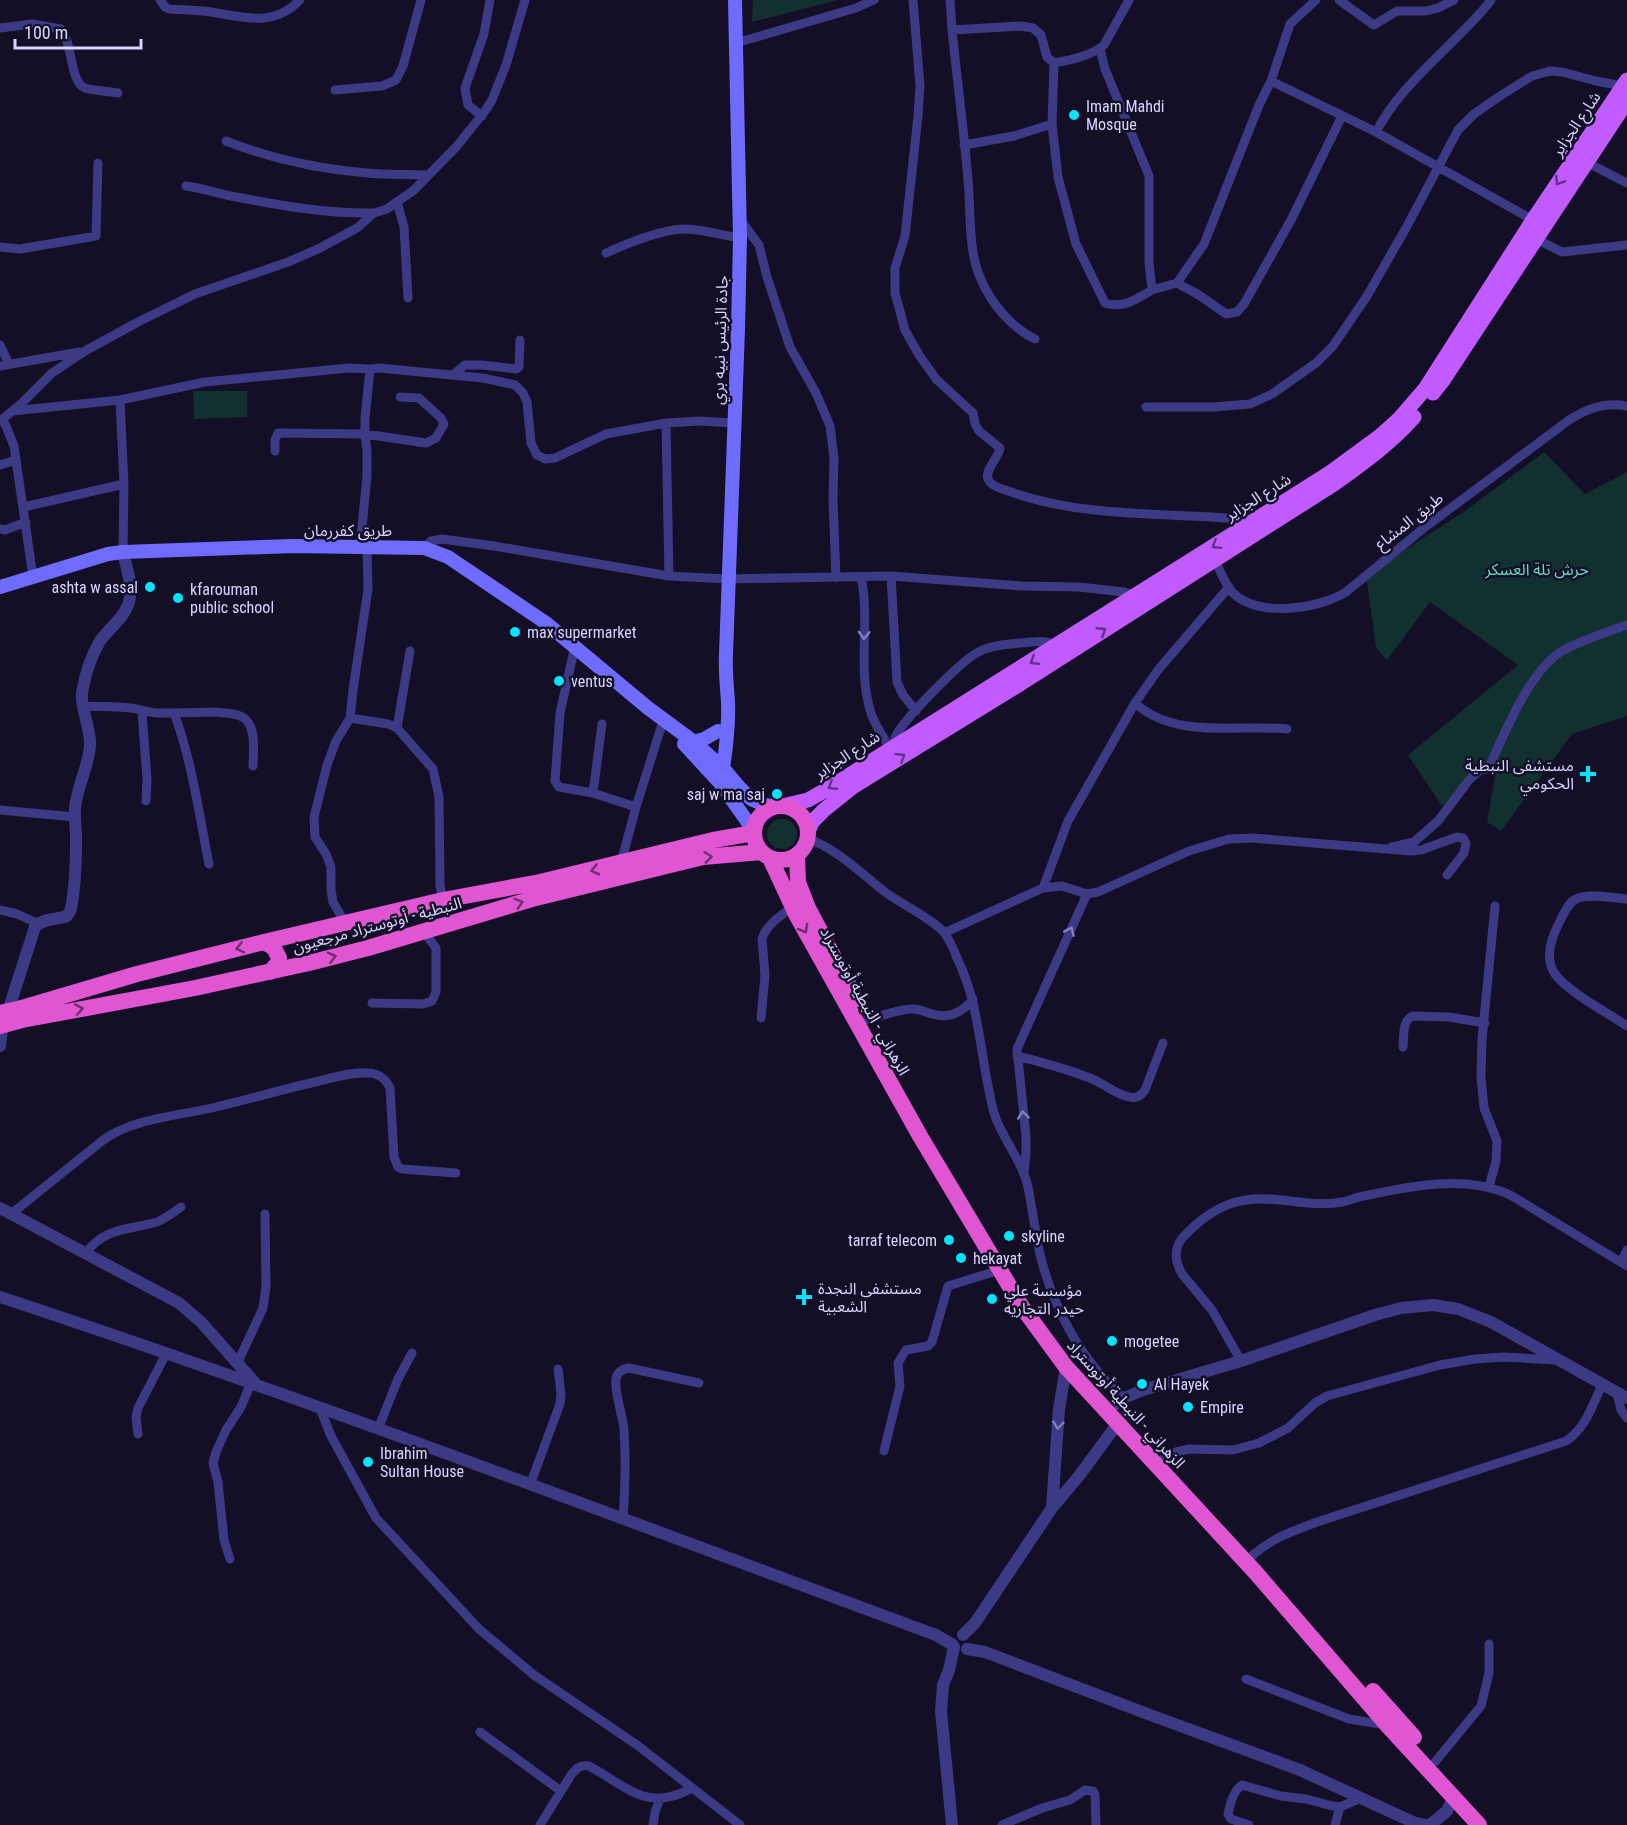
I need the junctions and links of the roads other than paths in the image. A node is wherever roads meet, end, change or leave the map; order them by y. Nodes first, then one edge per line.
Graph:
1 (160, 0) edge
2 (300, 0) edge
3 (420, 0) edge
4 (490, 0) edge
5 (525, 0) edge
6 (735, 0) edge
7 (874, 0) edge
8 (913, 0) edge
9 (950, 0) edge
10 (1129, 0) edge
11 (1317, 0) edge
12 (1339, 0) edge
13 (1454, 0) edge
14 (1491, 0) edge
15 (0, 28) edge
16 (952, 30) junction
17 (736, 43) junction
18 (1100, 49) junction
19 (1054, 63) junction
20 (1271, 81) junction
21 (1626, 89) edge
22 (335, 90) dead end
23 (118, 93) dead end
24 (482, 116) junction
25 (1342, 116) junction
26 (1052, 124) junction
27 (1376, 132) junction
28 (226, 141) dead end
29 (964, 145) junction
30 (1586, 162) junction
31 (98, 164) dead end
32 (1439, 166) junction
33 (428, 175) junction
34 (1627, 183) edge
35 (186, 186) dead end
36 (398, 202) junction
37 (374, 213) junction
38 (739, 218) junction
39 (1533, 220) junction
40 (740, 238) junction
41 (1536, 239) junction
42 (1627, 245) edge
43 (0, 247) edge
44 (606, 253) dead end
45 (1177, 283) junction
46 (1152, 290) junction
47 (408, 298) dead end
48 (1035, 339) dead end
49 (520, 340) dead end
50 (0, 345) edge
51 (85, 351) junction
52 (4, 365) edge
53 (370, 369) junction
54 (453, 375) junction
55 (400, 397) dead end
56 (120, 400) junction
57 (1627, 406) edge
58 (1146, 407) dead end
59 (12, 411) junction
60 (2, 420) edge
61 (666, 423) junction
62 (734, 423) junction
63 (365, 434) junction
64 (275, 451) dead end
65 (16, 460) junction
66 (0, 465) edge
67 (124, 484) junction
68 (24, 507) junction
69 (1254, 520) junction
70 (26, 522) junction
71 (0, 529) edge
72 (363, 547) junction
73 (424, 548) junction
74 (123, 552) junction
75 (1215, 560) junction
76 (669, 576) junction
77 (891, 576) junction
78 (33, 577) junction
79 (861, 577) junction
80 (836, 578) junction
81 (728, 579) junction
82 (0, 587) edge
83 (1228, 587) junction
84 (1136, 596) junction
85 (1627, 625) edge
86 (574, 646) junction
87 (1056, 647) junction
88 (410, 651) dead end
89 (725, 680) junction
90 (1135, 703) junction
91 (84, 705) junction
92 (916, 711) junction
93 (142, 712) junction
94 (174, 713) junction
95 (350, 718) junction
96 (662, 722) junction
97 (602, 724) dead end
98 (397, 728) junction
99 (1287, 729) dead end
100 (718, 731) junction
101 (694, 742) junction
102 (893, 748) junction
103 (253, 766) dead end
104 (717, 772) junction
105 (592, 793) junction
106 (146, 801) dead end
107 (779, 806) junction
108 (636, 807) junction
109 (0, 810) edge
110 (75, 817) junction
111 (754, 832) junction
112 (808, 835) junction
113 (1382, 849) junction
114 (766, 855) junction
115 (797, 855) junction
116 (209, 864) dead end
117 (620, 864) junction
118 (1447, 875) dead end
119 (1043, 888) junction
120 (1087, 894) junction
121 (1627, 899) edge
122 (443, 900) junction
123 (1495, 906) dead end
124 (793, 907) junction
125 (0, 910) edge
126 (37, 923) junction
127 (345, 923) junction
128 (424, 932) junction
129 (303, 933) junction
130 (944, 933) junction
131 (264, 942) junction
132 (309, 963) junction
133 (270, 972) junction
134 (973, 999) junction
135 (372, 1003) dead end
136 (0, 1013) edge
137 (22, 1014) junction
138 (761, 1018) dead end
139 (867, 1020) junction
140 (1485, 1023) junction
141 (0, 1026) edge
142 (1627, 1026) edge
143 (1163, 1043) dead end
144 (0, 1046) edge
145 (1403, 1047) dead end
146 (1017, 1056) junction
147 (456, 1173) dead end
148 (1024, 1173) junction
149 (1489, 1187) junction
150 (180, 1207) dead end
151 (5, 1211) edge
152 (265, 1214) dead end
153 (1627, 1250) edge
154 (86, 1253) junction
155 (1624, 1264) edge
156 (1000, 1270) junction
157 (0, 1296) edge
158 (167, 1352) junction
159 (412, 1353) dead end
160 (1556, 1360) junction
161 (1241, 1361) junction
162 (238, 1362) junction
163 (1066, 1367) junction
164 (558, 1370) dead end
165 (699, 1383) dead end
166 (254, 1384) junction
167 (1602, 1384) junction
168 (1622, 1396) edge
169 (1119, 1401) junction
170 (320, 1408) junction
171 (1627, 1418) edge
172 (1118, 1423) junction
173 (378, 1429) junction
174 (138, 1434) dead end
175 (884, 1451) dead end
176 (1164, 1458) junction
177 (530, 1485) junction
178 (1052, 1508) junction
179 (623, 1519) junction
180 (1253, 1555) junction
181 (230, 1559) dead end
182 (962, 1643) junction
183 (1489, 1644) dead end
184 (1246, 1679) dead end
185 (1388, 1726) junction
186 (480, 1732) dead end
187 (1435, 1762) junction
188 (692, 1788) junction
189 (561, 1791) junction
190 (1454, 1796) junction
191 (1361, 1798) junction
192 (660, 1799) junction
193 (1340, 1807) junction
194 (540, 1825) edge
195 (653, 1825) edge
196 (740, 1825) edge
197 (952, 1825) edge
198 (1002, 1825) edge
199 (1096, 1825) edge
200 (1249, 1825) edge
201 (1335, 1825) edge
202 (1421, 1825) edge
203 (1481, 1825) edge

1 - 2 street
3 - 22 street
4 - 24 street
5 - 24 street
6 - 17 main road, جادة الرئيس نبيه بري
7 - 17 street
8 - 69 street
9 - 16 street
10 - 18 street
11 - 20 street
12 - 13 street
14 - 27 street
15 - 23 street
16 - 19 street
16 - 29 street
17 - 38 main road, جادة الرئيس نبيه بري
18 - 19 street
18 - 46 street
19 - 26 street
20 - 25 street
20 - 45 street
21 - 30 main road, شارع الجزاير
21 - 32 street
21 -> 39 main road, شارع الجزاير
24 - 33 street
25 - 27 street
25 - 45 street
26 - 29 street
26 - 46 street
27 - 32 street
28 - 33 street
29 - 48 street
30 - 34 street
30 - 41 main road, شارع الجزاير
31 - 43 street
32 - 39 street
32 - 58 street
33 - 36 street
35 - 37 street
36 - 37 street
36 - 47 street
37 - 51 street
38 - 40 main road, جادة الرئيس نبيه بري
38 - 80 street
39 - 69 main road, شارع الجزاير
40 - 44 street
40 - 62 main road, جادة الرئيس نبيه بري
41 - 42 street
41 - 75 main road, شارع الجزاير
45 - 46 street
49 - 54 street
50 - 52 street
51 - 52 street
51 - 59 street
53 - 54 street
53 - 56 street
53 - 63 street
54 - 61 street
55 - 63 street
56 - 59 street
56 - 67 street
57 - 83 street, طريق المشاع
59 - 60 street
60 - 65 street
61 - 62 street
61 - 76 street
62 - 81 main road, جادة الرئيس نبيه بري
63 - 64 street
63 - 72 street
65 - 66 street
65 - 68 street
67 - 68 street
67 - 74 street
68 - 70 street
69 -> 84 main road, شارع الجزاير
70 - 71 street
70 - 78 street
72 - 73 main road, طريق كفررمان
72 - 74 main road, طريق كفررمان
72 - 95 street
73 - 76 street
73 - 86 main road, طريق كفررمان
74 - 78 main road, طريق كفررمان
74 - 91 street
75 - 83 street
112 -> 75 main road, شارع الجزاير
76 - 81 street
77 - 79 street
77 - 84 street
77 - 92 street
78 - 82 main road, طريق كفررمان
79 - 80 street
79 -> 102 street
80 - 81 street
81 - 89 main road, جادة الرئيس نبيه بري
83 - 90 street
84 - 87 main road, شارع الجزاير
85 - 113 street
86 - 96 main road, طريق كفررمان
86 - 105 street
87 - 92 street
87 -> 102 main road, شارع الجزاير
88 - 98 street
89 - 100 main road
89 - 104 main road
90 - 99 street
90 - 119 street
91 - 93 street
91 - 110 street
92 - 102 street
93 - 94 street
93 - 106 street
94 - 103 street
94 - 116 street
95 - 98 street
95 - 127 street
96 - 101 main road
96 - 104 main road
96 - 108 street
97 - 105 street
98 - 122 street
100 - 101 main road
100 - 104 main road
101 - 104 main road
102 -> 107 main road, شارع الجزاير
104 - 107 main road
104 - 111 main road
105 - 108 street
107 - 111 highway
107 - 112 highway
108 - 117 street
109 - 110 street
110 - 126 street
111 - 114 highway
111 - 117 highway, النبطية - أوتوستراد مرجعيون
112 - 115 highway
112 - 130 street
113 - 118 street
113 - 120 street
114 - 115 highway
114 - 124 highway, الزهراني - النبطية أوتوستراد
128 -> 114 highway, النبطية - أوتوستراد مرجعيون
115 - 139 highway, الزهراني - النبطية أوتوستراد
117 -> 122 highway, النبطية - أوتوستراد مرجعيون
119 - 120 street
119 - 130 street
146 -> 120 street
121 - 142 street
122 - 127 highway, النبطية - أوتوستراد مرجعيون
123 - 140 street
124 - 138 street
124 -> 156 highway, الزهراني - النبطية أوتوستراد
125 - 126 street
126 - 144 street
127 - 129 highway, النبطية - أوتوستراد مرجعيون
132 -> 128 highway, النبطية - أوتوستراد مرجعيون
128 - 135 street
129 - 131 highway, النبطية - أوتوستراد مرجعيون
129 - 132 highway
130 - 134 street
131 - 133 highway
131 -> 137 highway, النبطية - أوتوستراد مرجعيون
132 - 133 highway, النبطية - أوتوستراد مرجعيون
137 -> 133 highway, النبطية - أوتوستراد مرجعيون
134 - 139 street
134 - 148 street
136 - 137 highway, النبطية - أوتوستراد مرجعيون, bridge
137 - 141 highway, النبطية - أوتوستراد مرجعيون, bridge
139 - 169 highway, الزهراني - النبطية أوتوستراد
140 - 145 street
140 - 149 street
143 - 146 street
148 -> 146 street
147 - 151 street
148 - 169 street
149 - 155 street
149 - 161 street
150 - 154 street
151 - 154 street
152 - 162 street
153 - 155 street
154 - 162 street
156 - 163 highway, الزهراني - النبطية أوتوستراد
156 - 175 street
157 - 158 street
158 - 166 street
158 - 174 street
159 - 173 street
160 - 161 street
160 - 167 street
160 - 176 street
161 - 169 street
162 - 166 street
163 - 172 highway, الزهراني - النبطية أوتوستراد
163 -> 178 street
164 - 177 street
165 - 179 street
166 - 170 street
166 - 181 street
167 - 168 street
167 - 180 street
168 - 171 street
169 - 176 highway, الزهراني - النبطية أوتوستراد
170 - 173 street
170 - 188 street
172 - 178 street
172 - 185 highway, الزهراني - النبطية أوتوستراد
173 - 177 street
176 - 180 highway, الزهراني - النبطية أوتوستراد
177 - 179 street
178 - 182 street
179 - 182 street
180 - 187 highway, الزهراني - النبطية أوتوستراد
182 - 191 street
182 - 197 street
183 - 187 street
184 - 185 street
185 - 190 highway, الزهراني - النبطية أوتوستراد
186 - 189 street
187 - 203 highway, الزهراني - النبطية أوتوستراد
188 - 192 street
188 - 196 street
189 - 192 street
189 - 194 street
190 - 202 street
190 - 203 highway, الزهراني - النبطية أوتوستراد
191 - 193 street
191 - 202 street
192 - 195 street
193 - 200 street
193 - 201 street
198 - 199 street

